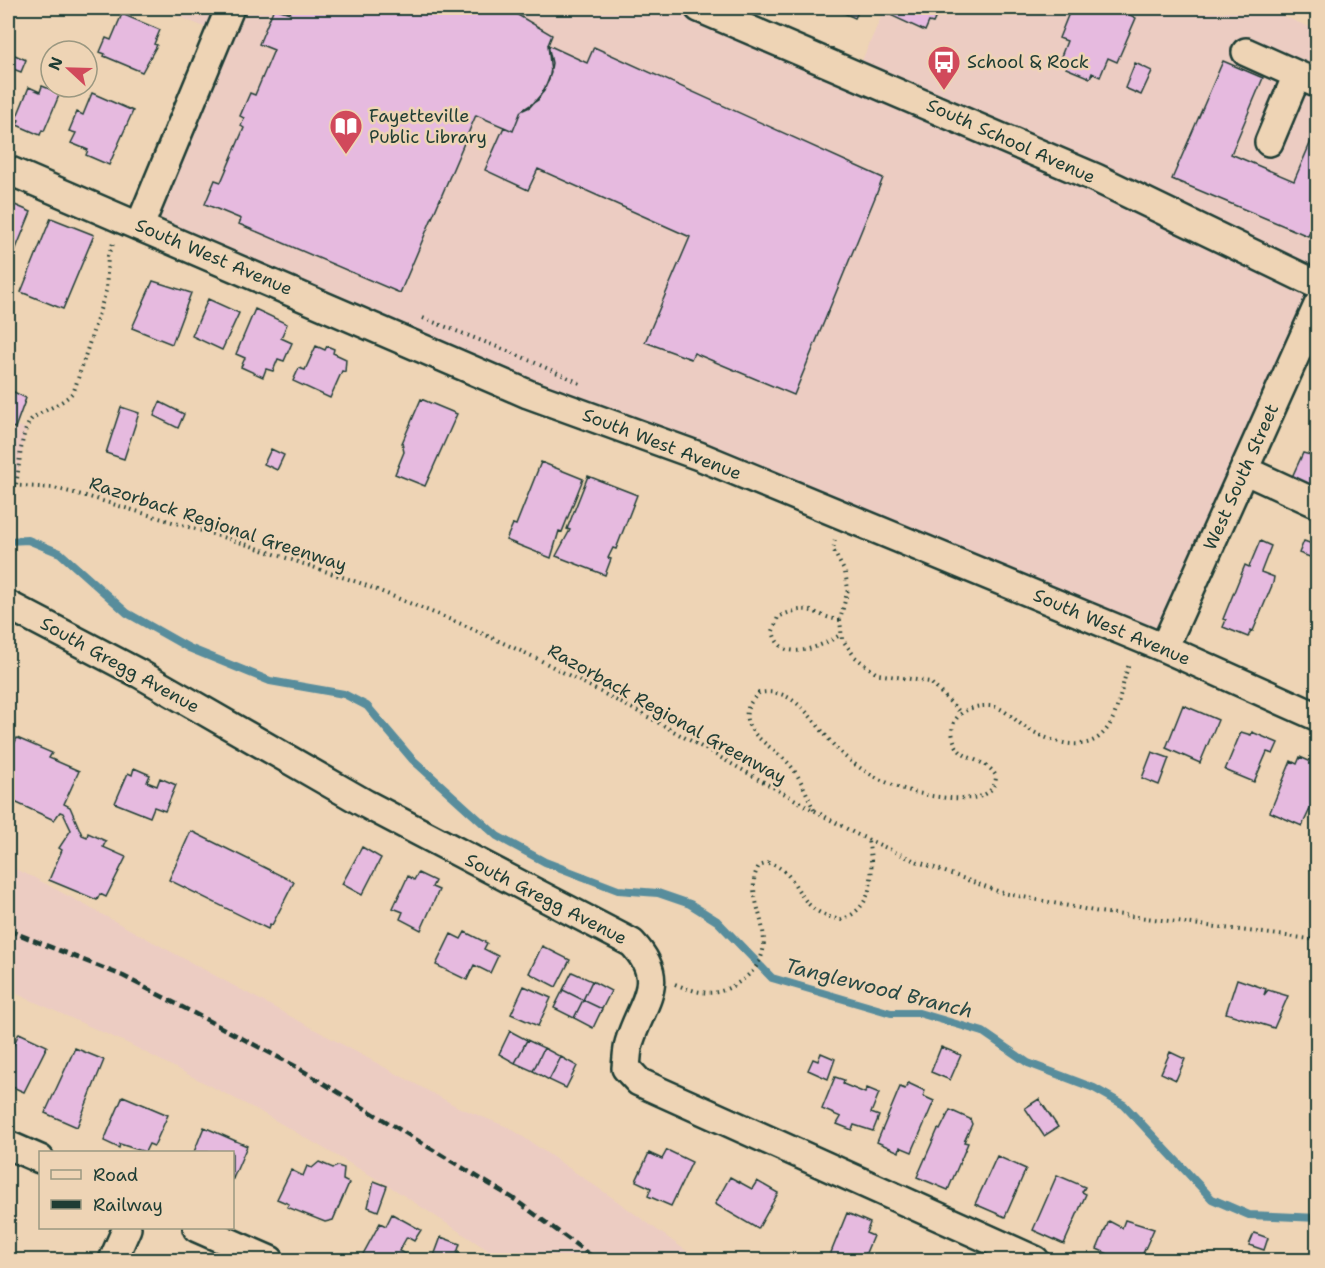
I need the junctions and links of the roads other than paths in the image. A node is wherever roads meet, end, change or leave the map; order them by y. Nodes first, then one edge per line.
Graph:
1 (230, 8) edge
2 (699, 8) edge
3 (1246, 52) dead end
4 (1307, 79) edge
5 (1269, 142) dead end
6 (8, 170) edge
7 (131, 222) junction
8 (1317, 285) edge
9 (1317, 305) edge
10 (1244, 470) junction
11 (1317, 504) edge
12 (8, 605) edge
13 (1164, 648) junction
14 (1317, 717) edge
15 (8, 1145) edge
16 (39, 1159) edge
17 (126, 1229) edge
18 (201, 1229) edge
19 (113, 1260) edge
20 (270, 1260) edge
21 (1035, 1260) edge

1 - 7 street
2 - 8 street, South School Avenue
3 - 4 street
4 - 5 street
6 - 7 street, South West Avenue
7 - 13 street, South West Avenue
9 - 10 street, West South Street
10 - 11 street
10 - 13 street, West South Street
12 - 21 street, South Gregg Avenue
13 - 14 street, South West Avenue
15 - 16 street
17 - 19 street
18 - 20 street

